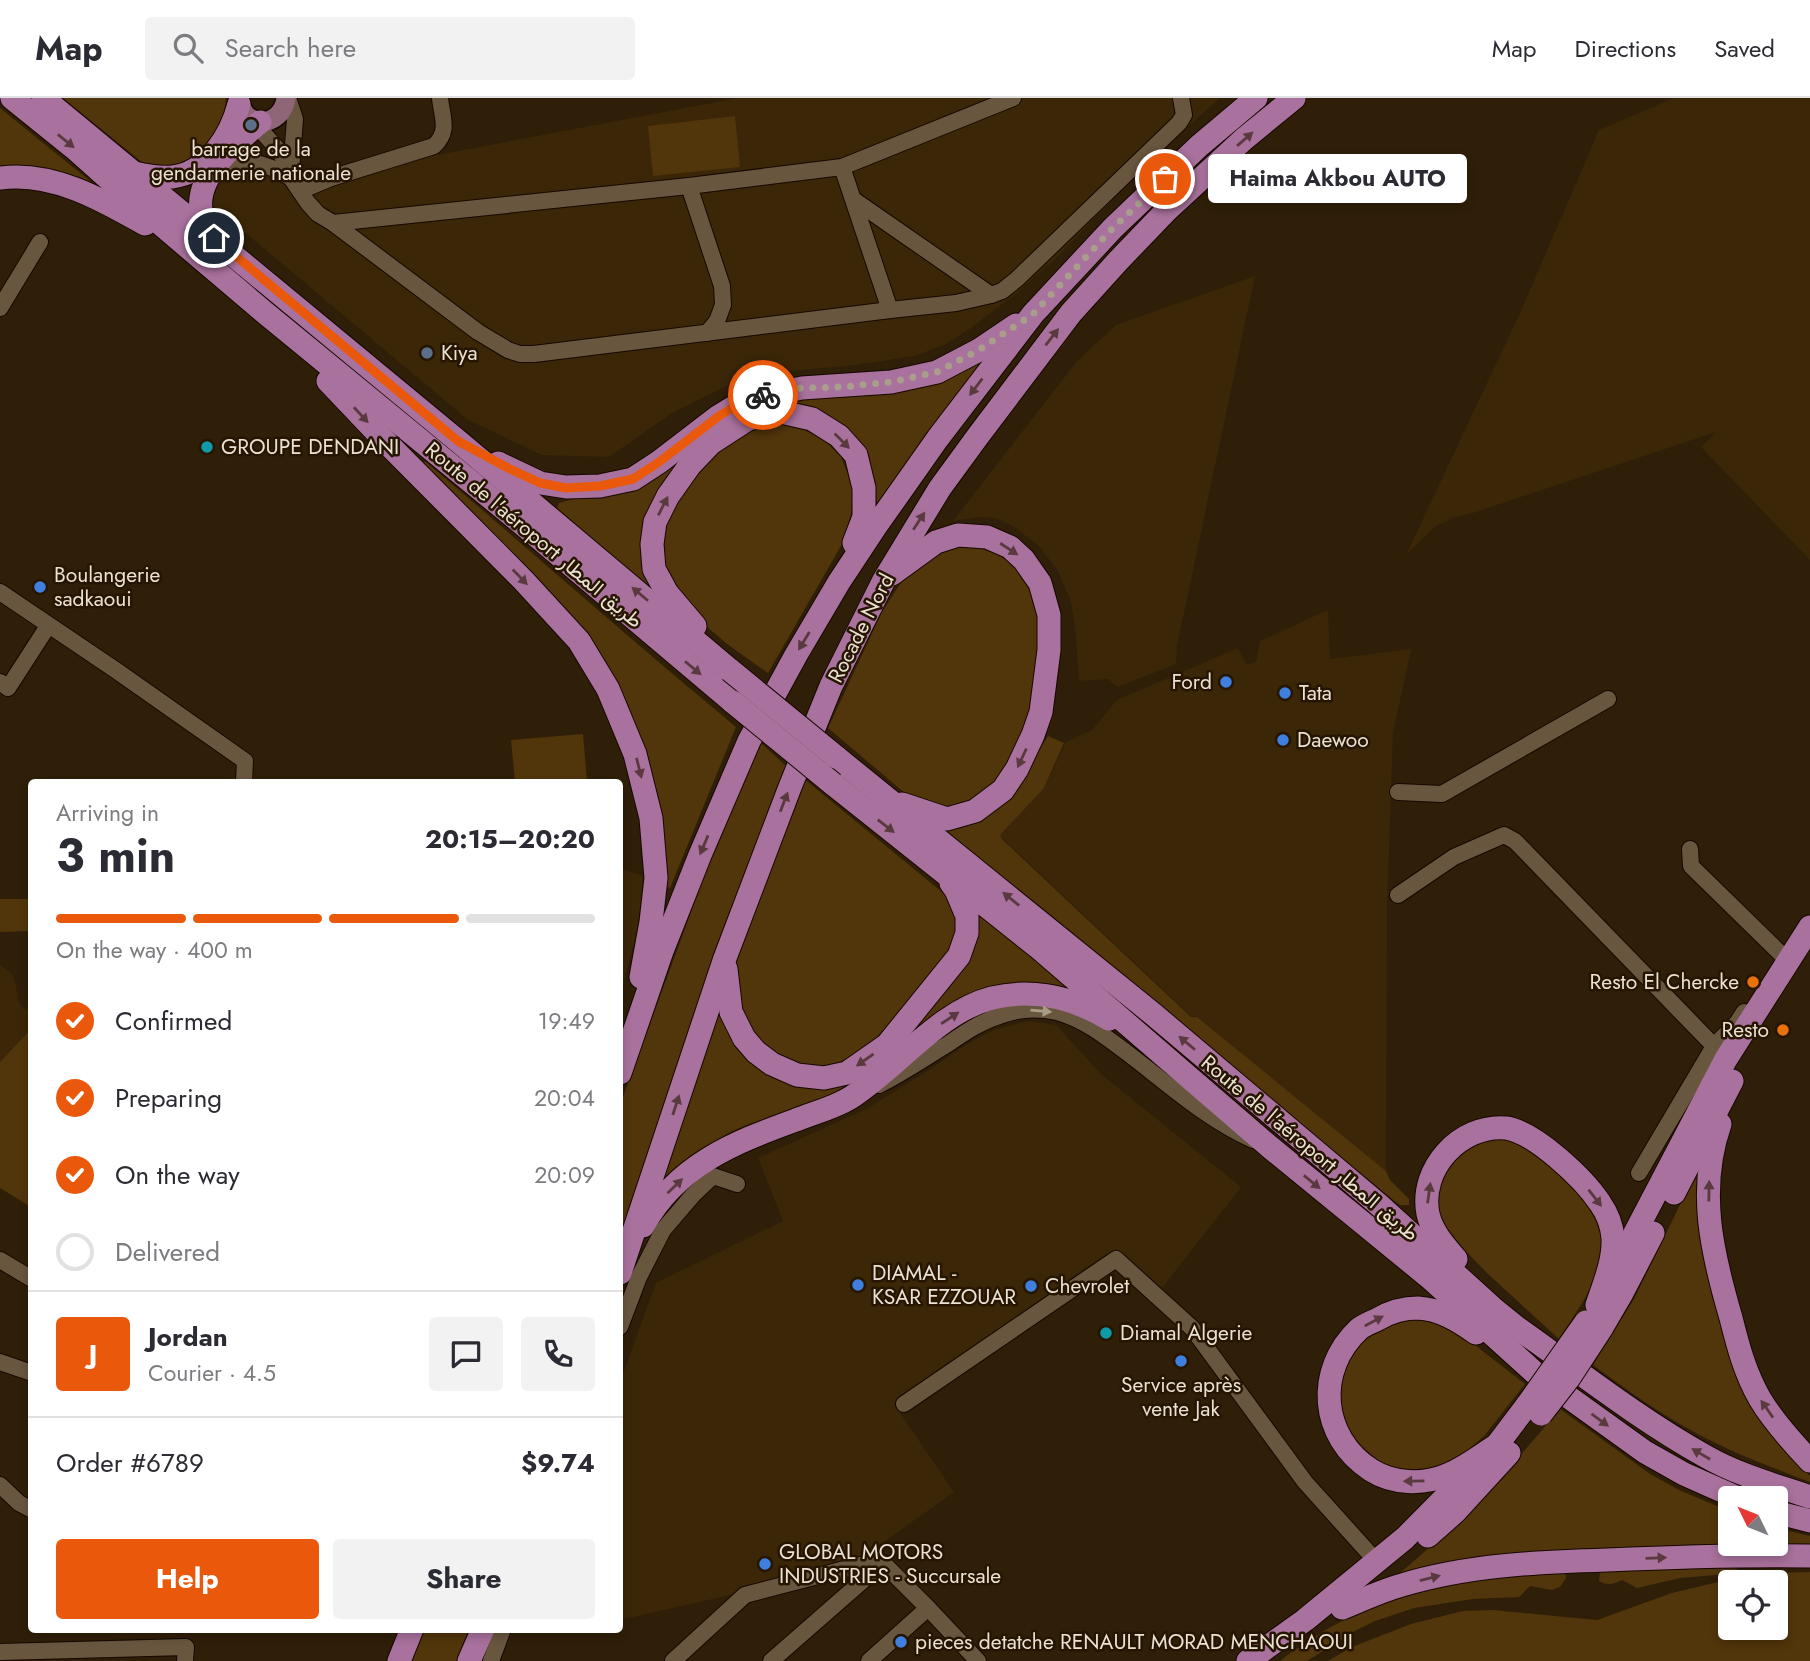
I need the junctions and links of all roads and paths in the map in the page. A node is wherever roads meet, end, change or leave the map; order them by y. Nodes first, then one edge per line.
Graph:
1 (12, 98) edge
2 (43, 98) edge
3 (440, 98) edge
4 (1013, 98) edge
5 (1181, 98) edge
6 (1256, 98) edge
7 (1294, 98) edge
8 (290, 103) edge
9 (249, 113) edge
10 (216, 167) junction
11 (842, 167) junction
12 (134, 173) junction
13 (0, 178) edge
14 (296, 184) junction
15 (689, 186) junction
16 (854, 200) junction
17 (333, 223) junction
18 (214, 238) junction
19 (40, 242) dead end
20 (190, 250) junction
21 (991, 295) junction
22 (0, 308) edge
23 (890, 310) junction
24 (264, 312) junction
25 (1033, 314) junction
26 (707, 333) junction
27 (458, 441) junction
28 (884, 580) junction
29 (839, 582) junction
30 (0, 592) edge
31 (48, 626) junction
32 (730, 670) junction
33 (0, 682) edge
34 (1608, 699) dead end
35 (244, 779) edge
36 (1398, 792) dead end
37 (886, 798) junction
38 (1690, 849) dead end
39 (938, 867) junction
40 (1398, 895) dead end
41 (1810, 926) edge
42 (1795, 952) edge
43 (725, 958) junction
44 (630, 1042) junction
45 (1714, 1046) junction
46 (1166, 1059) junction
47 (623, 1064) edge
48 (1734, 1077) junction
49 (848, 1099) junction
50 (1271, 1149) junction
51 (1639, 1173) dead end
52 (737, 1184) dead end
53 (0, 1260) edge
54 (623, 1265) edge
55 (623, 1266) edge
56 (28, 1277) edge
57 (623, 1319) edge
58 (1595, 1319) junction
59 (1537, 1342) junction
60 (0, 1362) edge
61 (28, 1372) edge
62 (1535, 1373) junction
63 (904, 1404) dead end
64 (1535, 1409) junction
65 (1497, 1445) junction
66 (1810, 1461) edge
67 (0, 1485) edge
68 (1718, 1489) edge
69 (1810, 1497) edge
70 (28, 1508) edge
71 (1788, 1515) edge
72 (1810, 1521) edge
73 (1810, 1556) edge
74 (1377, 1562) junction
75 (883, 1563) junction
76 (928, 1608) junction
77 (1342, 1608) junction
78 (187, 1633) edge
79 (410, 1633) edge
80 (481, 1633) edge
81 (502, 1633) edge
82 (0, 1652) edge
83 (185, 1654) edge
84 (973, 1659) edge
85 (175, 1661) edge
86 (399, 1661) edge
87 (469, 1661) edge
88 (491, 1661) edge
89 (673, 1661) edge
90 (771, 1661) edge
91 (869, 1661) edge
92 (1248, 1661) edge
93 (1269, 1661) edge

1 -> 20 highway, Route de l'aéroport طريق المطار
2 - 12 highway, Route de l'aéroport طريق المطار
3 - 14 street
4 - 11 street
5 - 21 street
6 - 25 highway, Rocade Nord
28 -> 7 highway, Rocade Nord
8 - 9 main road
8 - 14 street
9 - 10 highway
9 - 12 highway
9 - 14 street
10 - 14 street
10 - 18 highway
11 - 15 street
11 - 16 street
12 - 18 highway, Route de l'aéroport طريق المطار
13 - 20 highway
14 - 17 street
15 - 17 street
15 - 26 street
16 - 21 street
16 - 23 street
17 - 26 street
18 - 27 highway, Route de l'aéroport طريق المطار
19 - 22 street
20 - 24 highway, Route de l'aéroport طريق المطار
21 - 23 street
23 - 26 street
24 -> 39 highway, Route de l'aéroport طريق المطار, bridge
24 -> 44 highway
25 - 27 highway
25 -> 29 highway, Rocade Nord
32 -> 27 highway, Route de l'aéroport طريق المطار
28 -> 37 highway
43 -> 28 highway, Rocade Nord
32 -> 29 highway
29 -> 44 highway, Rocade Nord
30 - 31 street
31 - 33 street
31 - 35 street
32 - 37 highway, Route de l'aéroport طريق المطار, bridge
34 - 36 street
59 -> 37 highway, Route de l'aéroport طريق المطار
38 - 42 street
39 -> 43 highway
39 - 46 highway, Route de l'aéroport طريق المطار
40 - 45 street
41 - 42 highway
42 - 45 street
42 - 48 highway
42 - 58 highway
54 -> 43 highway, Rocade Nord
44 - 47 highway, Rocade Nord
45 - 51 street
49 -> 46 highway
46 - 50 highway, Route de l'aéroport طريق المطار
48 - 58 highway
66 -> 48 highway
49 -> 50 street
55 -> 49 highway
50 -> 62 highway, Route de l'aéroport طريق المطار
52 - 57 street
53 - 56 street
59 -> 58 highway
58 - 64 highway, bridge
69 -> 59 highway, Route de l'aéroport طريق المطار
60 - 61 street
65 -> 62 highway
62 -> 68 highway, Route de l'aéroport طريق المطار
63 - 74 street
64 - 65 highway
64 - 77 highway
65 - 74 highway
67 - 70 street
71 - 72 highway
77 -> 73 highway
74 - 92 highway
75 - 76 street
75 - 89 street
75 - 90 street
76 - 84 street
76 - 91 street
77 - 93 highway
78 - 83 street
79 - 86 highway
80 - 87 highway
81 - 88 street
82 - 83 street
83 - 85 street

